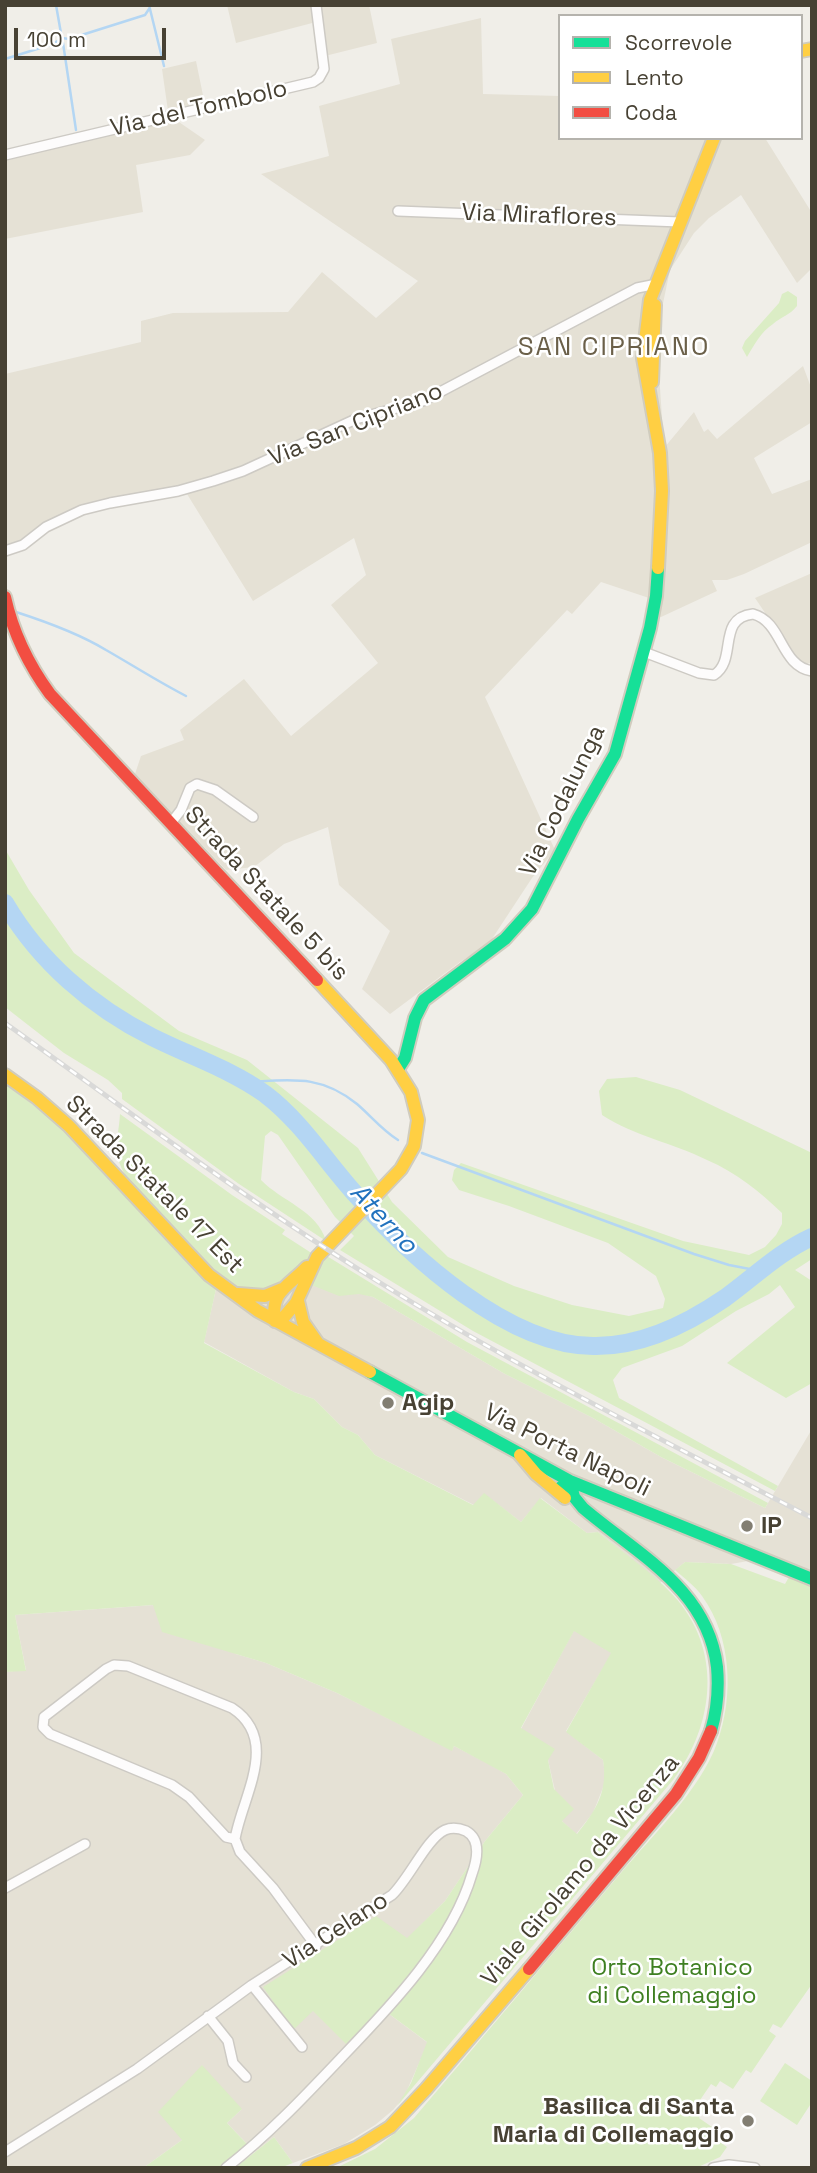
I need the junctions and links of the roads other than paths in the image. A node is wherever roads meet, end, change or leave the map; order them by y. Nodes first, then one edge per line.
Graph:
1 (316, 5) edge
2 (713, 140) edge
3 (5, 155) edge
4 (398, 211) dead end
5 (680, 222) junction
6 (657, 284) junction
7 (5, 551) edge
8 (5, 597) edge
9 (644, 652) junction
10 (812, 671) edge
11 (253, 817) dead end
12 (171, 823) junction
13 (398, 1069) junction
14 (5, 1075) edge
15 (349, 1223) junction
16 (284, 1289) junction
17 (231, 1292) junction
18 (298, 1300) junction
19 (275, 1321) junction
20 (318, 1344) junction
21 (520, 1455) junction
22 (570, 1481) junction
23 (589, 1489) junction
24 (570, 1499) junction
25 (812, 1579) edge
26 (235, 1839) junction
27 (85, 1844) dead end
28 (5, 1888) edge
29 (316, 1946) junction
30 (253, 1985) junction
31 (208, 2016) junction
32 (302, 2047) dead end
33 (246, 2077) dead end
34 (5, 2152) edge
35 (226, 2168) edge
36 (307, 2168) edge
37 (713, 2168) edge
38 (755, 2168) edge

1 - 3 street, Via del Tombolo
2 - 5 main road, Via Codalunga
4 - 5 street, Via Miraflores
5 - 6 main road, Via Codalunga
6 - 7 street, Via San Cipriano
6 - 9 main road, Via Codalunga
8 - 12 main road, Strada Statale 5 bis
9 - 10 street
9 - 13 main road, Via Codalunga
11 - 12 street
12 - 13 main road, Strada Statale 5 bis
13 - 15 main road, Strada Statale 5 bis
14 - 17 main road, Strada Statale 17 Est
15 - 16 main road, Strada Statale 5 bis
15 - 18 main road, Strada Statale 5 bis
16 - 17 main road
16 - 19 main road, Strada Statale 5 bis
17 - 19 main road, Strada Statale 17 Est
18 - 19 main road, Strada Statale 5 bis
18 - 20 main road
19 - 20 main road, Via Porta Napoli
20 - 21 main road, Via Porta Napoli
21 - 22 main road, Via Porta Napoli
21 - 24 main road, Viale Girolamo da Vicenza
22 - 23 main road, Via Porta Napoli
22 - 24 main road
23 - 24 main road
23 - 25 main road, Via Porta Napoli
24 - 36 main road, Viale Girolamo da Vicenza
26 - 26 street
26 - 29 street
27 - 28 street
29 - 30 street, Via Celano
29 - 35 street, Via Celano
30 - 31 street, Via Celano
30 - 32 street
31 - 33 street
31 - 34 street, Via Celano
37 - 38 street

